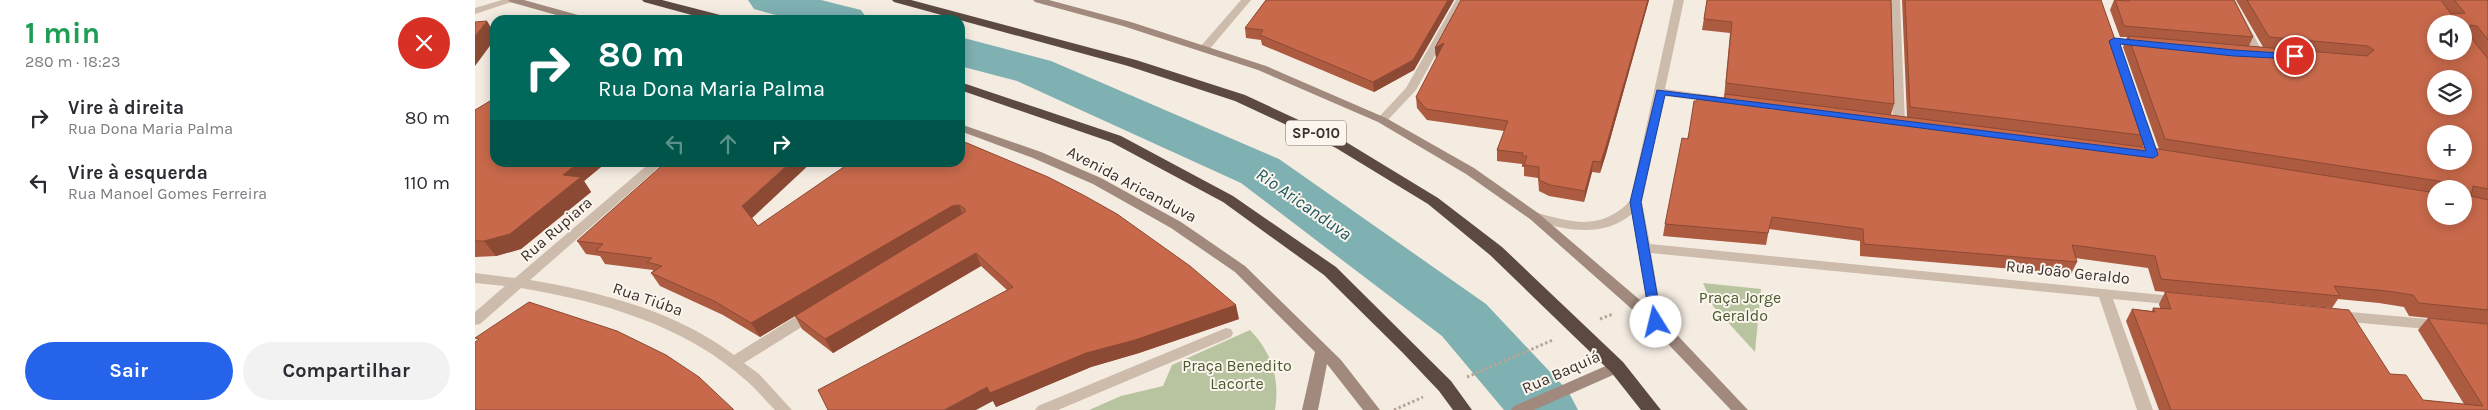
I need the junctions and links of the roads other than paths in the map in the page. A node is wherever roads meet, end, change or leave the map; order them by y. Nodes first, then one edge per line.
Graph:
1 (513, 0) edge
2 (648, 0) edge
3 (897, 0) edge
4 (1038, 0) edge
5 (1246, 0) edge
6 (1461, 0) edge
7 (1679, 0) edge
8 (1895, 0) edge
9 (2230, 0) edge
10 (475, 11) edge
11 (567, 15) edge
12 (705, 15) edge
13 (954, 15) edge
14 (965, 18) edge
15 (2114, 41) edge
16 (2151, 45) edge
17 (1204, 49) junction
18 (2257, 53) edge
19 (965, 88) edge
20 (1661, 92) junction
21 (1727, 100) edge
22 (2138, 111) edge
23 (1382, 120) junction
24 (1899, 122) edge
25 (965, 129) edge
26 (2153, 155) edge
27 (653, 167) edge
28 (1635, 202) junction
29 (1533, 216) junction
30 (1645, 248) junction
31 (475, 278) edge
32 (521, 282) junction
33 (2104, 293) junction
34 (2192, 302) edge
35 (819, 309) edge
36 (2321, 314) edge
37 (475, 320) edge
38 (1656, 322) junction
39 (2449, 326) edge
40 (1225, 333) dead end
41 (1323, 351) junction
42 (735, 361) junction
43 (1617, 367) junction
44 (784, 410) edge
45 (1043, 410) edge
46 (1310, 410) edge
47 (1372, 410) edge
48 (1463, 410) edge
49 (1519, 410) edge
50 (1652, 410) edge
51 (1740, 410) edge
52 (2145, 410) edge

1 - 10 street
1 - 11 main road
2 - 12 highway
3 - 13 highway, SP-010
4 - 17 main road
5 - 17 street
6 - 23 street
7 - 20 street
8 - 24 street
9 - 18 street
14 - 43 highway, SP-010
15 - 16 street
17 - 23 main road
19 - 48 highway
20 - 21 street
20 - 28 street
22 - 26 street
23 - 29 main road
25 - 41 main road, Avenida Aricanduva
27 - 32 street, Rua Rupiara
28 - 29 street
28 - 30 street
29 - 38 main road
30 - 33 street, Rua João Geraldo
30 - 38 street
31 - 32 street, Rua Tiúba
32 - 37 street, Rua Rupiara
32 - 42 street, Rua Tiúba
33 - 34 street, Rua João Geraldo
33 - 52 street
35 - 42 street
36 - 39 street
38 - 51 main road
40 - 45 street
41 - 46 main road
41 - 47 main road, Avenida Aricanduva
42 - 44 street, Rua Tiúba
43 - 49 main road, Rua Baquiá
43 - 50 highway, SP-010

